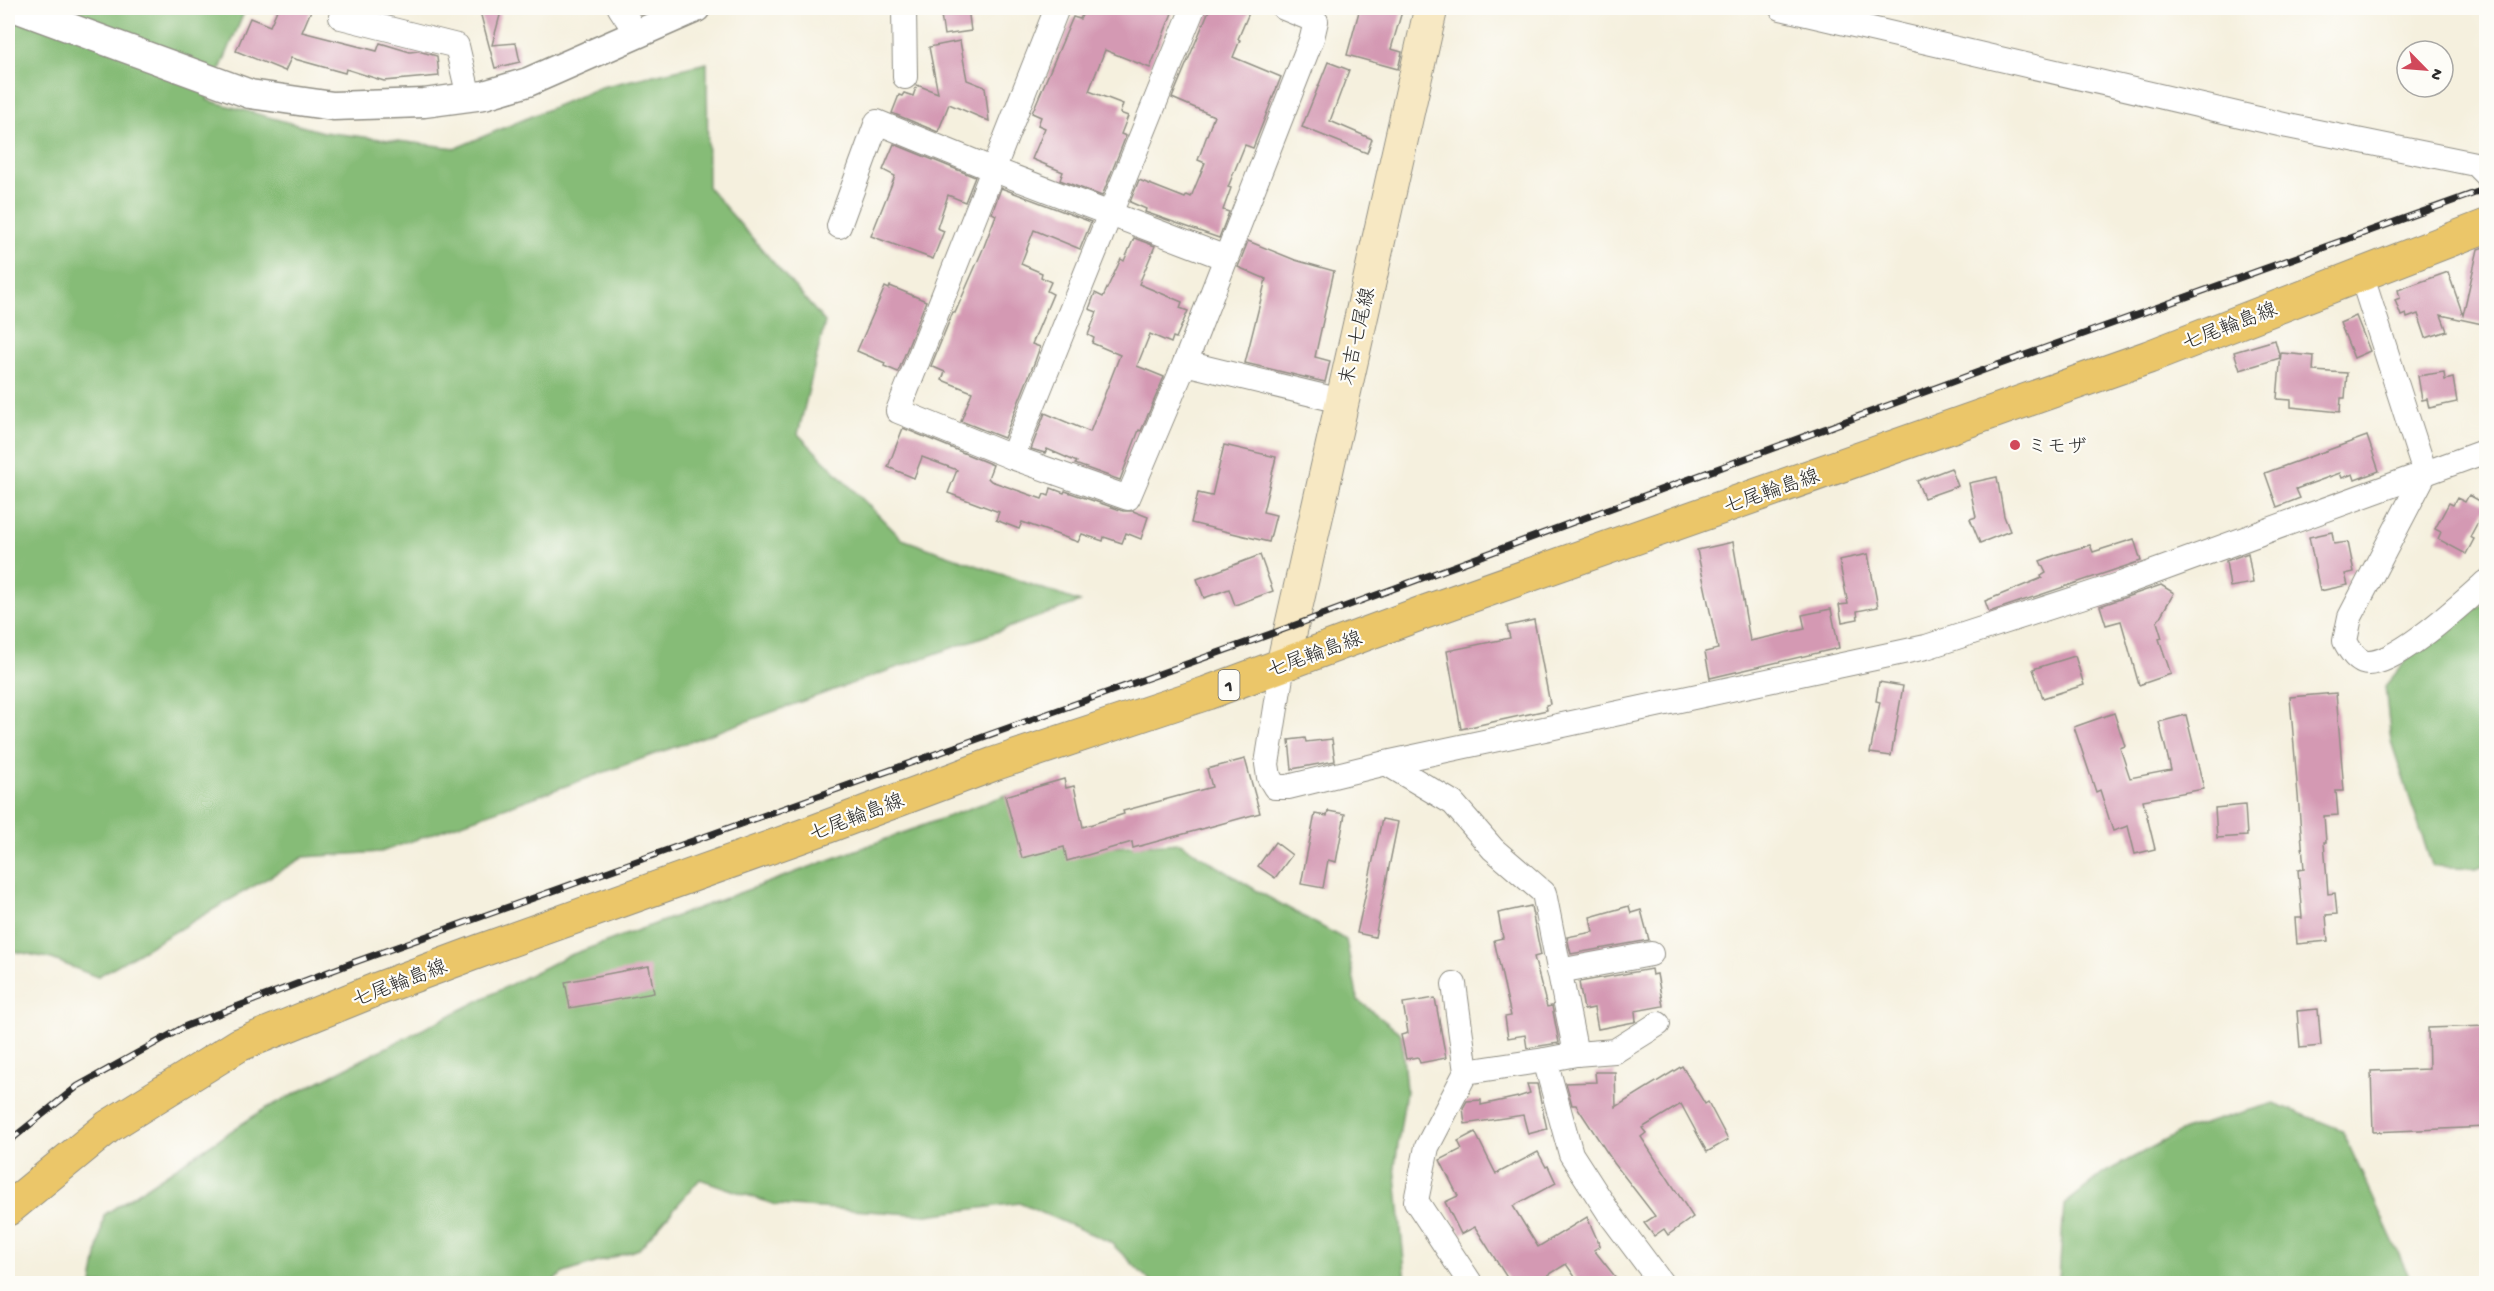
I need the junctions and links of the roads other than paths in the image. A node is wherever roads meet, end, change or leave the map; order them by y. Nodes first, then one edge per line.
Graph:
1 (16, 8) edge
2 (345, 8) edge
3 (620, 8) edge
4 (696, 8) edge
5 (904, 8) edge
6 (1057, 8) edge
7 (1193, 8) edge
8 (1284, 8) edge
9 (1431, 8) edge
10 (1781, 8) edge
11 (637, 33) junction
12 (905, 77) dead end
13 (469, 97) junction
14 (992, 169) junction
15 (2487, 175) edge
16 (1111, 212) junction
17 (839, 226) dead end
18 (2487, 226) edge
19 (1226, 258) junction
20 (2361, 274) junction
21 (1185, 363) junction
22 (1341, 400) junction
23 (2487, 451) edge
24 (1012, 457) junction
25 (2425, 473) junction
26 (2487, 582) edge
27 (1283, 664) junction
28 (1386, 763) junction
29 (1650, 954) dead end
30 (1559, 971) junction
31 (1454, 984) dead end
32 (1658, 1024) dead end
33 (1576, 1054) junction
34 (1545, 1060) junction
35 (1466, 1072) junction
36 (8, 1209) edge
37 (1471, 1284) edge
38 (1662, 1284) edge

1 - 13 street
2 - 13 street
3 - 11 street
4 - 11 street
5 - 12 street
6 - 14 street
7 - 16 street
8 - 19 street
9 - 22 main road, 末吉七尾線
10 - 15 street
11 - 13 street
14 - 16 street
14 - 17 street
14 - 24 street
16 - 19 street
16 - 24 street
18 - 20 main road, 七尾輪島線 / 1
19 - 21 street
20 - 25 street
20 - 27 main road, 七尾輪島線 / 1
21 - 22 street
21 - 24 street
22 - 27 main road, 末吉七尾線
23 - 25 street
25 - 26 street
25 - 28 street
27 - 28 street
27 - 36 main road, 七尾輪島線 / 1
28 - 30 street
29 - 30 street
30 - 33 street
31 - 35 street
32 - 33 street
33 - 34 street
34 - 35 street
34 - 38 street
35 - 37 street

